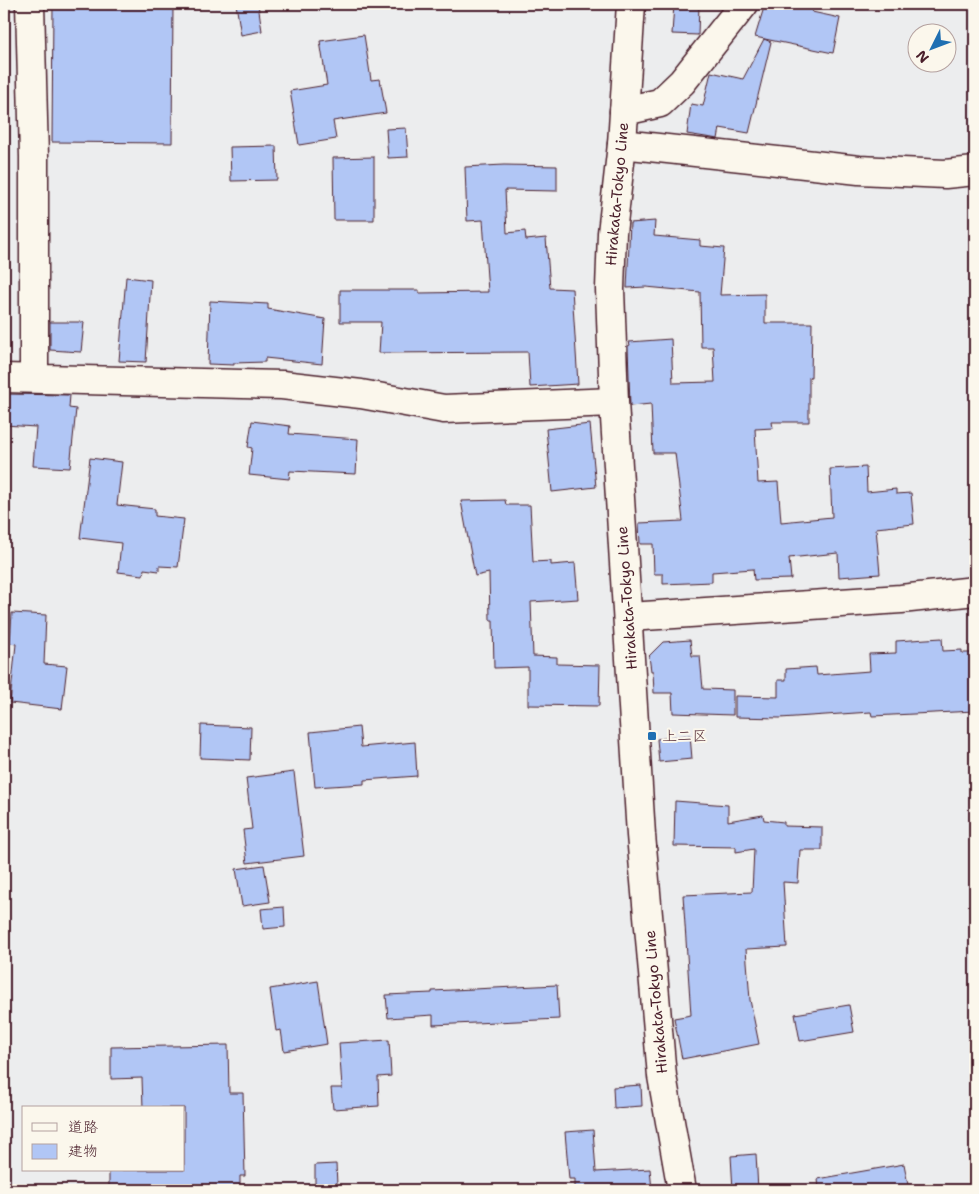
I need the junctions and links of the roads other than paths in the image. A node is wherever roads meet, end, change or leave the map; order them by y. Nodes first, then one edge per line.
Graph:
1 (30, 4) edge
2 (631, 4) edge
3 (744, 4) edge
4 (624, 111) junction
5 (622, 144) junction
6 (975, 171) edge
7 (4, 378) edge
8 (34, 378) junction
9 (614, 402) junction
10 (975, 591) edge
11 (629, 617) junction
12 (682, 1190) edge

1 - 8 street
2 - 4 street, Hirakata-Tokyo Line
3 - 4 street
4 - 5 street, Hirakata-Tokyo Line
5 - 6 street
5 - 9 street, Hirakata-Tokyo Line
7 - 8 street
8 - 9 street
9 - 11 street, Hirakata-Tokyo Line
10 - 11 street
11 - 12 street, Hirakata-Tokyo Line

